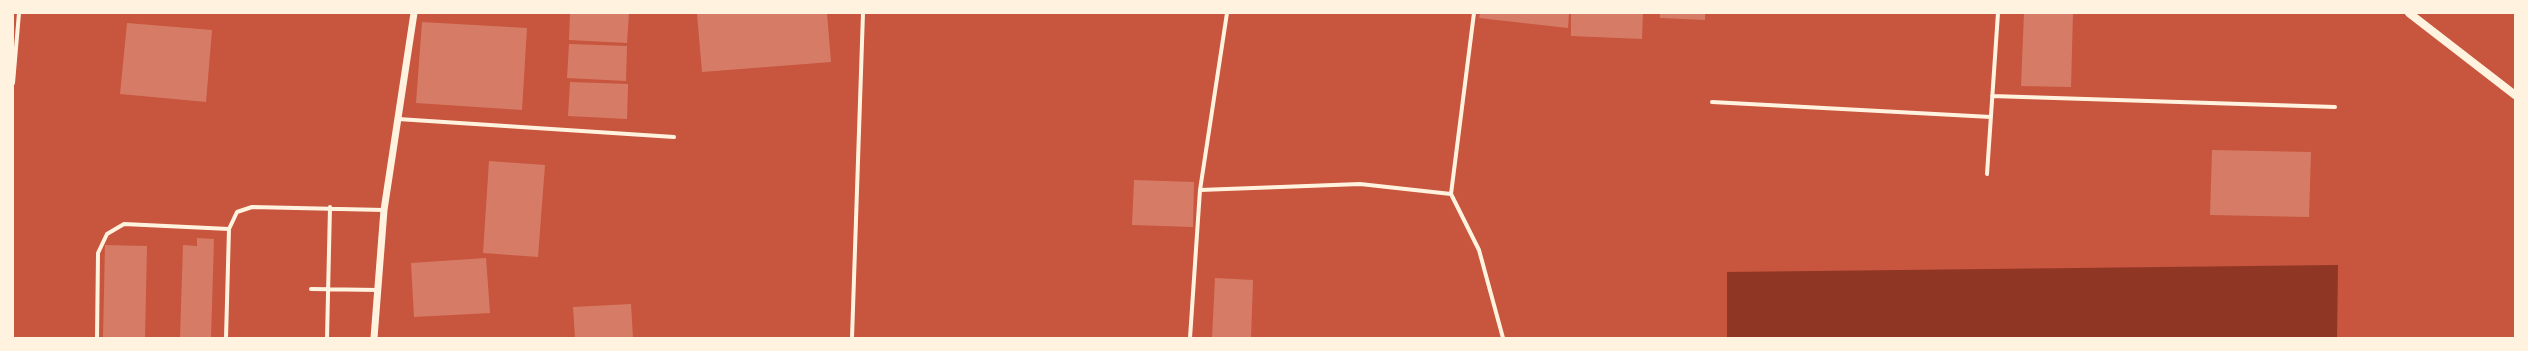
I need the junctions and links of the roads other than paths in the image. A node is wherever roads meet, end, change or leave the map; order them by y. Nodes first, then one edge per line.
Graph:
1 (20, 13) edge
2 (414, 13) edge
3 (863, 13) edge
4 (1227, 13) edge
5 (1474, 13) edge
6 (1998, 13) edge
7 (2409, 13) edge
8 (13, 83) edge
9 (2515, 95) edge
10 (1992, 96) junction
11 (1712, 102) dead end
12 (2335, 107) dead end
13 (1991, 117) junction
14 (398, 119) junction
15 (674, 137) dead end
16 (1987, 174) dead end
17 (1200, 190) junction
18 (1451, 194) junction
19 (330, 207) junction
20 (384, 210) junction
21 (229, 229) junction
22 (311, 289) dead end
23 (328, 289) junction
24 (378, 290) junction
25 (97, 338) edge
26 (226, 338) edge
27 (327, 338) edge
28 (374, 338) edge
29 (852, 338) edge
30 (1190, 338) edge
31 (1503, 338) edge

1 - 8 street
2 - 14 street
3 - 29 street
4 - 17 street
5 - 18 street
6 - 10 street
7 - 9 main road
10 - 12 street
10 - 13 street
11 - 13 street
13 - 16 street
14 - 15 street
14 - 20 street
17 - 18 street
17 - 30 street
18 - 31 street
19 - 20 street
19 - 21 street
19 - 23 street
20 - 24 street
21 - 25 street
21 - 26 street
22 - 23 street
23 - 24 street
23 - 27 street
24 - 28 street

